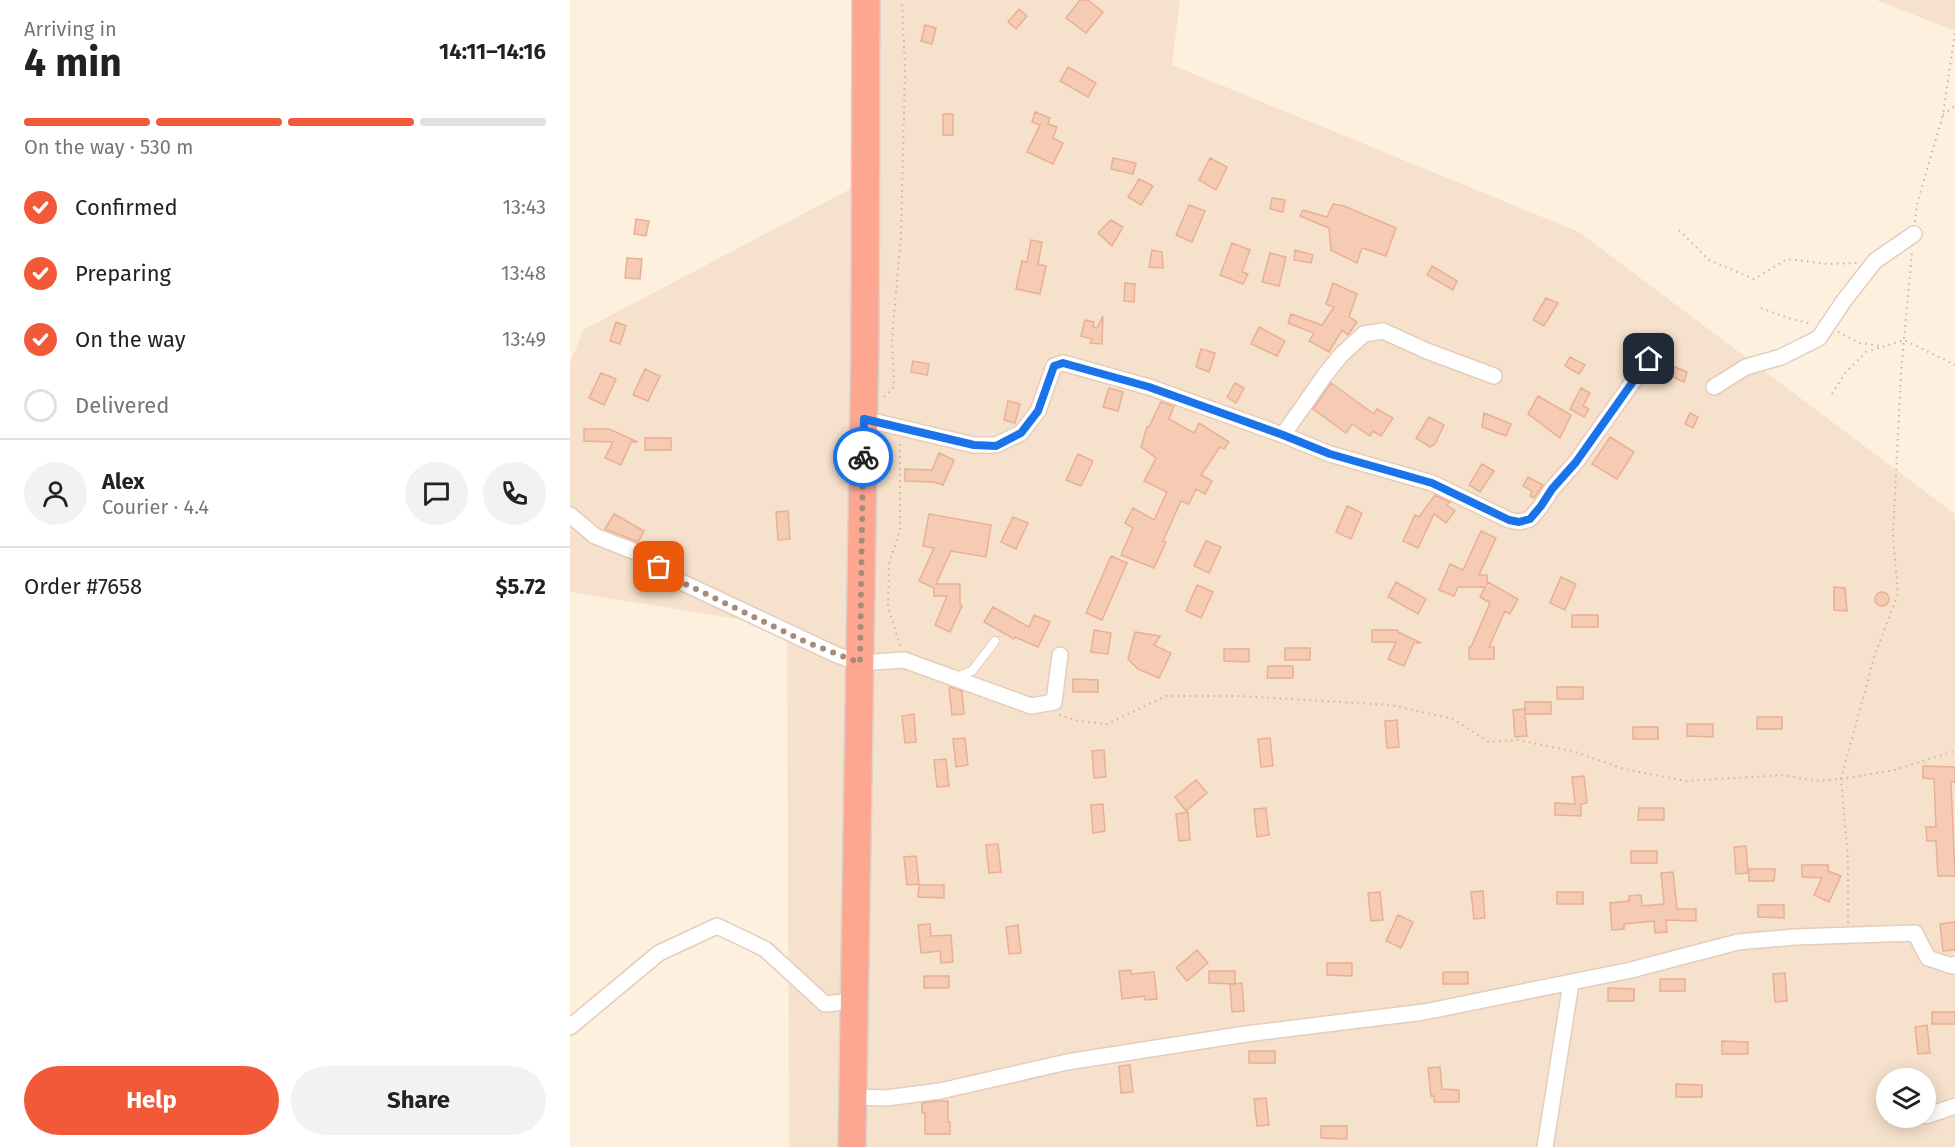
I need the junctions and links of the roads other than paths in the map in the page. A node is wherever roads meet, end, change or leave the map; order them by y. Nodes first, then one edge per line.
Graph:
1 (866, 0) edge
2 (1914, 234) road end
3 (1649, 359) dead end
4 (1494, 376) dead end
5 (1714, 387) dead end
6 (864, 419) junction
7 (1283, 435) junction
8 (570, 515) edge
9 (995, 641) dead end
10 (1060, 655) dead end
11 (860, 663) junction
12 (955, 678) junction
13 (1955, 964) edge
14 (1571, 983) junction
15 (855, 1001) junction
16 (570, 1027) edge
17 (854, 1097) junction
18 (1955, 1106) edge
19 (1936, 1113) edge
20 (852, 1147) edge
21 (1545, 1147) edge

1 - 6 highway
2 - 5 street
3 - 7 street
4 - 7 street
6 - 7 street
6 - 11 highway
8 - 11 street
9 - 12 lane
10 - 12 street
11 - 12 street
11 - 15 highway
13 - 14 street
14 - 17 street
14 - 21 street
15 - 16 street
15 - 17 highway
17 - 20 highway
18 - 19 street

